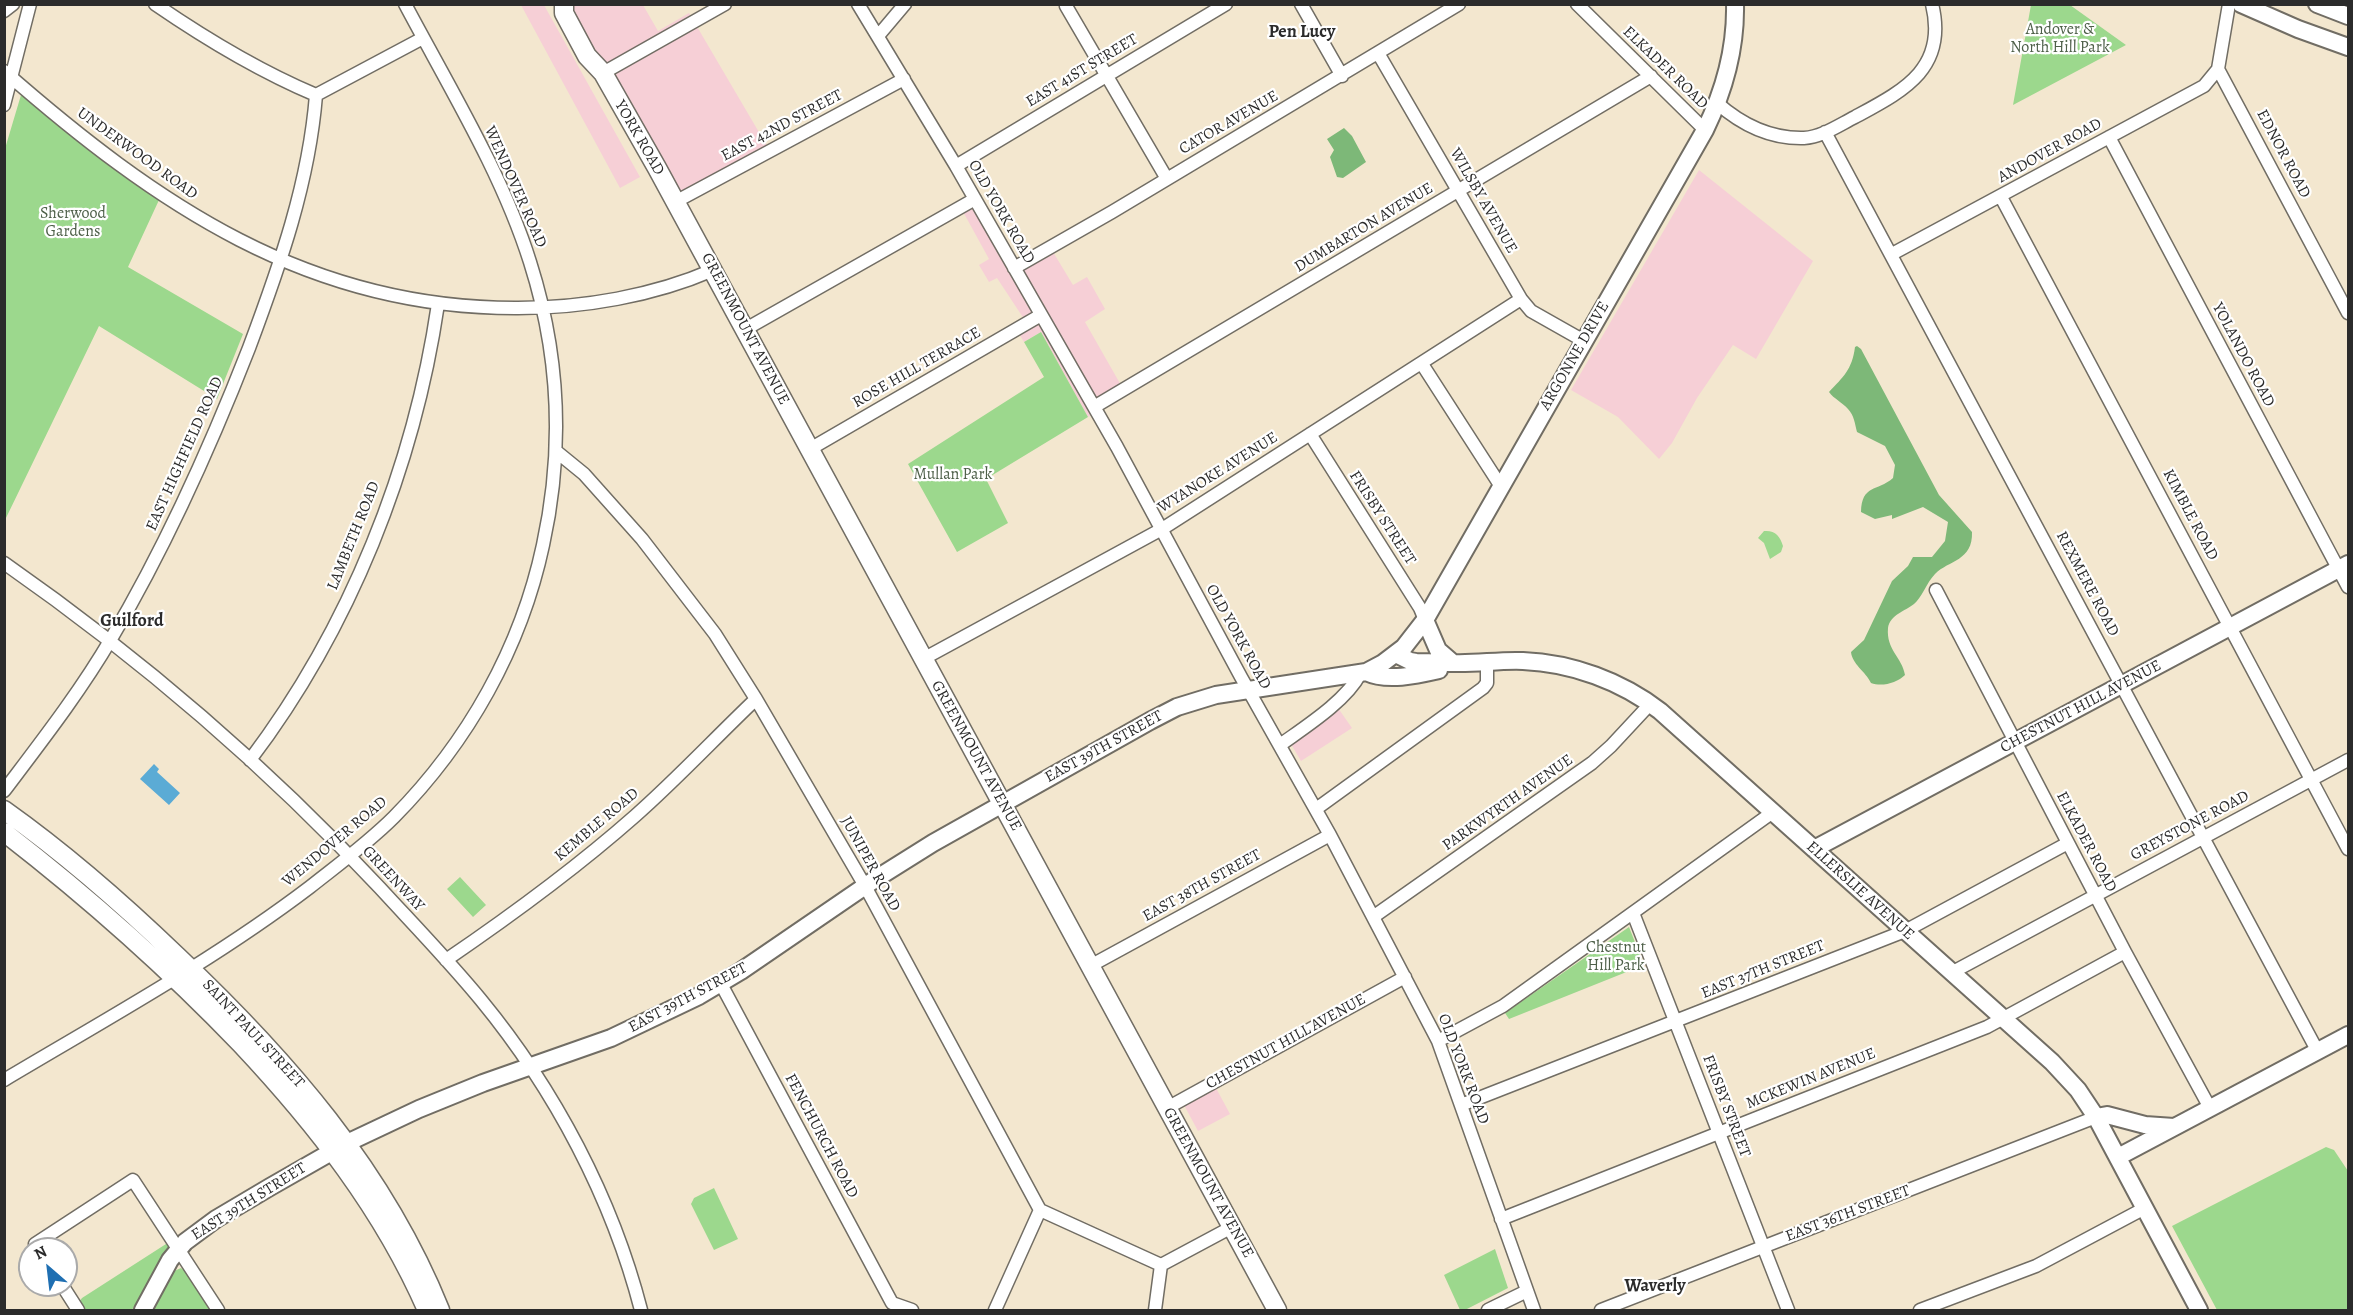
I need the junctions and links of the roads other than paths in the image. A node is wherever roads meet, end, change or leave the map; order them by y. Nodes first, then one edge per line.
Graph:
1 (13, 4) edge
2 (30, 4) edge
3 (155, 4) edge
4 (405, 4) edge
5 (564, 4) edge
6 (570, 4) edge
7 (724, 4) edge
8 (858, 4) edge
9 (905, 4) edge
10 (1226, 4) edge
11 (1301, 4) edge
12 (1459, 4) edge
13 (1577, 4) edge
14 (1735, 4) edge
15 (1932, 4) edge
16 (2229, 4) edge
17 (2241, 4) edge
18 (2317, 4) edge
19 (1066, 5) edge
20 (4, 10) edge
21 (2349, 16) edge
22 (878, 36) junction
23 (423, 38) junction
24 (2349, 47) edge
25 (1378, 53) junction
26 (2218, 69) junction
27 (603, 73) junction
28 (8, 75) edge
29 (1107, 75) junction
30 (1342, 76) junction
31 (1652, 76) junction
32 (904, 79) junction
33 (316, 95) junction
34 (1717, 103) junction
35 (4, 105) edge
36 (1705, 130) junction
37 (1825, 132) junction
38 (2109, 138) junction
39 (956, 166) junction
40 (1167, 179) junction
41 (1458, 191) junction
42 (2001, 197) junction
43 (975, 199) junction
44 (675, 202) junction
45 (1892, 254) junction
46 (281, 261) junction
47 (1014, 268) junction
48 (712, 270) junction
49 (1521, 299) junction
50 (438, 304) junction
51 (543, 308) junction
52 (2349, 313) edge
53 (1041, 315) junction
54 (744, 330) junction
55 (1584, 341) junction
56 (1422, 364) junction
57 (1094, 407) junction
58 (1310, 434) junction
59 (810, 449) junction
60 (557, 452) junction
61 (1500, 485) junction
62 (1162, 528) junction
63 (4, 563) edge
64 (2344, 567) edge
65 (2349, 587) edge
66 (1936, 590) dead end
67 (1425, 621) junction
68 (2230, 627) junction
69 (110, 641) junction
70 (1396, 654) junction
71 (923, 658) junction
72 (1487, 661) junction
73 (1453, 663) junction
74 (1363, 673) junction
75 (2122, 685) junction
76 (1248, 690) junction
77 (756, 699) junction
78 (1651, 703) junction
79 (2015, 742) junction
80 (1280, 746) junction
81 (2349, 759) edge
82 (250, 760) junction
83 (2311, 780) junction
84 (4, 791) edge
85 (1002, 804) junction
86 (1316, 809) junction
87 (4, 810) edge
88 (1773, 812) junction
89 (4, 832) edge
90 (1330, 835) junction
91 (2204, 837) junction
92 (2068, 843) junction
93 (1814, 849) junction
94 (2349, 849) edge
95 (350, 856) junction
96 (865, 886) junction
97 (2096, 895) junction
98 (1633, 913) junction
99 (1373, 917) junction
100 (1905, 931) junction
101 (2125, 952) junction
102 (446, 960) junction
103 (1090, 966) junction
104 (183, 973) junction
105 (1951, 973) junction
106 (1405, 977) junction
107 (721, 984) junction
108 (2003, 1019) junction
109 (1677, 1022) junction
110 (2349, 1035) edge
111 (1438, 1041) junction
112 (2318, 1052) junction
113 (529, 1067) junction
114 (4, 1080) edge
115 (1461, 1105) junction
116 (1167, 1108) junction
117 (2210, 1108) junction
118 (2096, 1117) junction
119 (2175, 1127) junction
120 (1718, 1133) junction
121 (340, 1147) junction
122 (2118, 1157) junction
123 (2145, 1208) junction
124 (1040, 1210) junction
125 (1501, 1219) junction
126 (1232, 1227) junction
127 (49, 1237) edge
128 (1762, 1247) junction
129 (178, 1250) junction
130 (1161, 1265) junction
131 (1527, 1291) junction
132 (69, 1297) edge
133 (890, 1307) edge
134 (78, 1311) edge
135 (143, 1311) edge
136 (218, 1311) edge
137 (427, 1311) edge
138 (440, 1311) edge
139 (641, 1311) edge
140 (912, 1311) edge
141 (995, 1311) edge
142 (1155, 1311) edge
143 (1277, 1311) edge
144 (1488, 1311) edge
145 (1534, 1311) edge
146 (1601, 1311) edge
147 (1788, 1311) edge
148 (1920, 1311) edge
149 (2199, 1311) edge

1 - 20 street
2 - 28 street
3 - 33 street
4 - 23 street, WENDOVER ROAD
5 - 27 main road, YORK ROAD
6 - 27 main road, YORK ROAD
7 - 27 street
8 - 22 street, OLD YORK ROAD
9 - 22 street
10 - 29 street, EAST 41ST STREET
11 - 30 street
12 - 25 street, CATOR AVENUE
13 - 31 street, ELKADER ROAD
14 - 34 main road, ARGONNE DRIVE
15 - 37 street
16 - 26 street
17 - 24 main road
18 - 21 main road
19 - 29 street
22 - 32 street, OLD YORK ROAD
23 - 33 street
23 - 51 street, WENDOVER ROAD
25 - 30 street, CATOR AVENUE
25 - 41 street, WILSBY AVENUE
26 - 38 street, ANDOVER ROAD
26 - 52 street, EDNOR ROAD
27 - 44 main road, YORK ROAD
28 - 35 street
28 - 46 street, UNDERWOOD ROAD
29 - 39 street, EAST 41ST STREET
29 - 40 street
30 - 40 street, CATOR AVENUE
31 - 36 street, ELKADER ROAD
31 - 41 street, DUMBARTON AVENUE
32 - 39 street, OLD YORK ROAD
32 - 44 street, EAST 42ND STREET
33 - 46 street, EAST HIGHFIELD ROAD
34 - 36 main road, ARGONNE DRIVE
34 - 37 street
36 - 55 main road, ARGONNE DRIVE
37 - 45 street, REXMERE ROAD
38 - 42 street, ANDOVER ROAD
38 - 64 street, YOLANDO ROAD
39 - 43 street, OLD YORK ROAD
40 - 47 street, CATOR AVENUE
41 - 49 street, WILSBY AVENUE
41 - 57 street, DUMBARTON AVENUE
42 - 45 street, ANDOVER ROAD
42 - 68 street, KIMBLE ROAD
43 - 47 street, OLD YORK ROAD
43 - 54 street
44 - 48 main road, GREENMOUNT AVENUE
45 - 75 street, REXMERE ROAD
46 - 50 street, UNDERWOOD ROAD
46 - 69 street, EAST HIGHFIELD ROAD
47 - 53 street, OLD YORK ROAD
48 - 51 street, UNDERWOOD ROAD
48 - 54 main road, GREENMOUNT AVENUE
49 - 55 street, WILSBY AVENUE
49 - 56 street, WYANOKE AVENUE
50 - 51 street, UNDERWOOD ROAD
50 - 82 street, LAMBETH ROAD
51 - 60 street, WENDOVER ROAD
53 - 57 street, OLD YORK ROAD
53 - 59 street, ROSE HILL TERRACE
54 - 59 main road, GREENMOUNT AVENUE
55 - 61 main road, ARGONNE DRIVE
56 - 58 street, WYANOKE AVENUE
56 - 61 street
57 - 62 street, OLD YORK ROAD
58 - 62 street, WYANOKE AVENUE
58 - 67 street, FRISBY STREET
59 - 71 main road, GREENMOUNT AVENUE
60 - 77 street, JUNIPER ROAD
60 - 95 street, WENDOVER ROAD
61 - 67 main road, ARGONNE DRIVE
62 - 71 street, WYANOKE AVENUE
62 - 76 street, OLD YORK ROAD
63 - 69 street, GREENWAY
64 - 65 street, YOLANDO ROAD
64 - 68 main road, CHESTNUT HILL AVENUE
66 - 79 street, ELKADER ROAD
67 - 70 main road, ARGONNE DRIVE
67 - 73 main road
68 - 75 main road, CHESTNUT HILL AVENUE
68 - 83 street, KIMBLE ROAD
69 - 82 street, GREENWAY
69 - 84 street, EAST HIGHFIELD ROAD
70 - 73 main road, ELLERSLIE AVENUE
70 - 74 main road, ARGONNE DRIVE
71 - 85 main road, GREENMOUNT AVENUE
72 - 73 main road, ELLERSLIE AVENUE
72 - 78 main road, ELLERSLIE AVENUE
72 - 86 street
73 - 74 main road
74 - 76 main road
74 - 80 street
75 - 79 main road, CHESTNUT HILL AVENUE
75 - 91 street, REXMERE ROAD
76 - 80 street, OLD YORK ROAD
76 - 85 main road, EAST 39TH STREET
77 - 96 street, JUNIPER ROAD
77 - 102 street, KEMBLE ROAD
78 - 88 main road, ELLERSLIE AVENUE
78 - 99 street, PARKWYRTH AVENUE
79 - 92 street, ELKADER ROAD
79 - 93 main road, CHESTNUT HILL AVENUE
80 - 86 street, OLD YORK ROAD
81 - 83 street, GREYSTONE ROAD
82 - 95 street, GREENWAY
83 - 91 street, GREYSTONE ROAD
83 - 94 street, KIMBLE ROAD
85 - 96 main road, EAST 39TH STREET
85 - 103 main road, GREENMOUNT AVENUE
86 - 90 street, OLD YORK ROAD
87 - 104 main road, SAINT PAUL STREET
88 - 93 main road, ELLERSLIE AVENUE
88 - 98 street
89 - 104 main road, SAINT PAUL STREET
90 - 99 street, OLD YORK ROAD
90 - 103 street, EAST 38TH STREET
91 - 97 street, GREYSTONE ROAD
91 - 112 street, REXMERE ROAD
92 - 97 street, ELKADER ROAD
92 - 100 street, EAST 37TH STREET
93 - 100 main road, ELLERSLIE AVENUE
95 - 102 street, GREENWAY
95 - 104 street, WENDOVER ROAD
96 - 107 main road, EAST 39TH STREET
96 - 124 street, JUNIPER ROAD
97 - 101 street, ELKADER ROAD
97 - 105 street, GREYSTONE ROAD
98 - 109 street, FRISBY STREET
98 - 111 street
99 - 106 street, OLD YORK ROAD
100 - 105 main road, ELLERSLIE AVENUE
100 - 109 street, EAST 37TH STREET
101 - 108 street, MCKEWIN AVENUE
101 - 117 street, ELKADER ROAD
102 - 113 street, GREENWAY
103 - 116 main road, GREENMOUNT AVENUE
104 - 114 street, WENDOVER ROAD
104 - 121 main road, SAINT PAUL STREET
105 - 108 main road, ELLERSLIE AVENUE
106 - 111 street, OLD YORK ROAD
106 - 116 street, CHESTNUT HILL AVENUE
107 - 113 main road, EAST 39TH STREET
107 - 133 street, FENCHURCH ROAD
108 - 118 main road, ELLERSLIE AVENUE
108 - 120 street, MCKEWIN AVENUE
109 - 115 street, EAST 37TH STREET
109 - 120 street, FRISBY STREET
110 - 112 main road
111 - 115 street, OLD YORK ROAD
112 - 117 main road
113 - 121 main road, EAST 39TH STREET
113 - 139 street, GREENWAY
115 - 125 street, OLD YORK ROAD
116 - 126 main road, GREENMOUNT AVENUE
117 - 119 main road
118 - 119 main road
118 - 122 main road, ELLERSLIE AVENUE
118 - 128 street, EAST 36TH STREET
119 - 122 main road
120 - 125 street, MCKEWIN AVENUE
120 - 128 street, FRISBY STREET
121 - 129 main road, EAST 39TH STREET
121 - 137 main road, SAINT PAUL STREET
121 - 138 main road, SAINT PAUL STREET
122 - 123 main road, ELLERSLIE AVENUE
123 - 148 street
123 - 149 main road, ELLERSLIE AVENUE
124 - 130 street
124 - 141 street
125 - 131 street, OLD YORK ROAD
126 - 130 street
126 - 143 main road, GREENMOUNT AVENUE
127 - 129 street
128 - 146 street, EAST 36TH STREET
128 - 147 street, FRISBY STREET
129 - 135 main road, EAST 39TH STREET
129 - 136 street
130 - 142 street
131 - 144 street
131 - 145 street, OLD YORK ROAD
132 - 134 street
133 - 140 street

